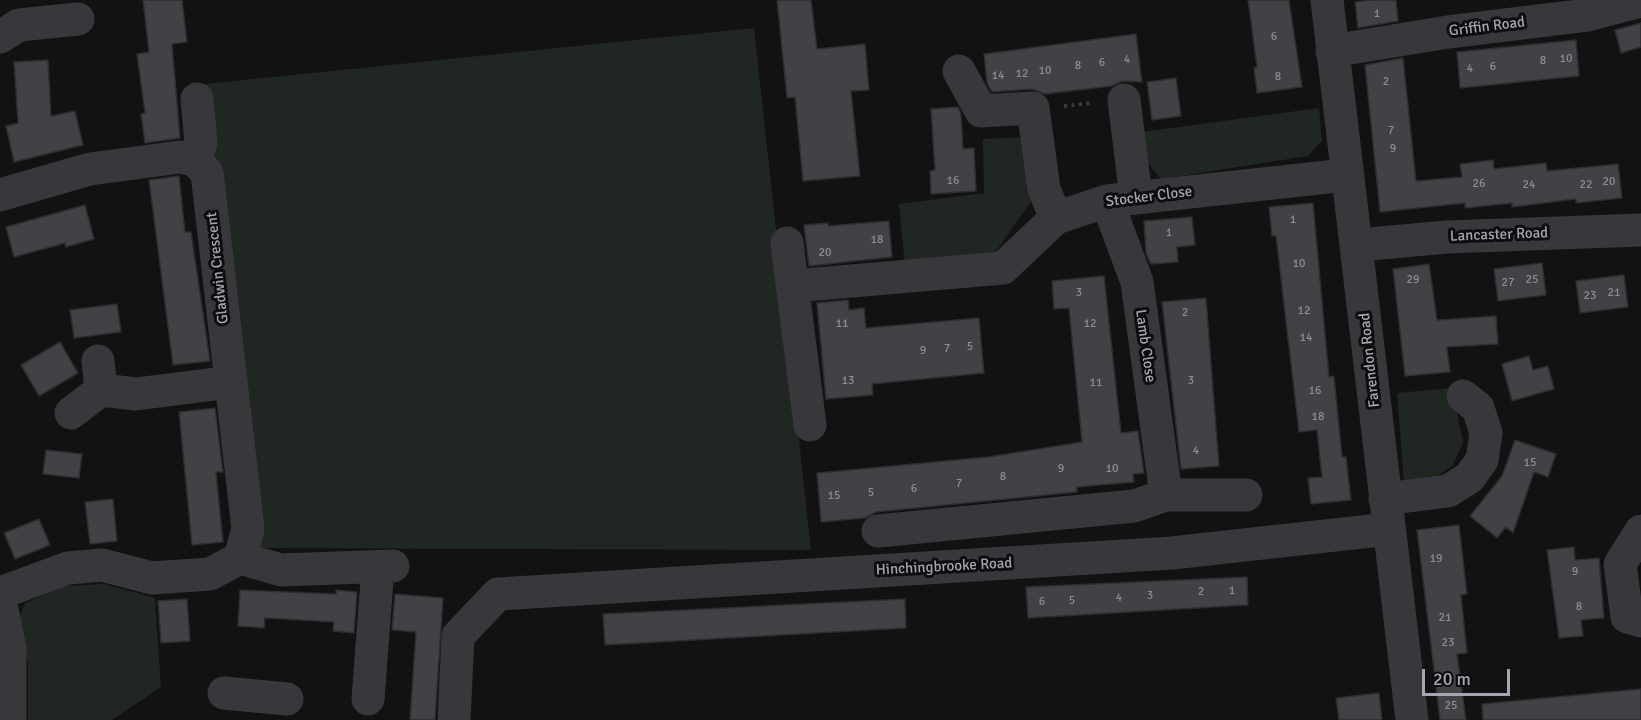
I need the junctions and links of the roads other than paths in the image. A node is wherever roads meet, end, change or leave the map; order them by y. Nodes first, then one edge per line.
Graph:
1 (1327, 0) edge
2 (1641, 1) edge
3 (33, 12) edge
4 (78, 19) dead end
5 (0, 37) edge
6 (1332, 51) junction
7 (959, 71) dead end
8 (197, 99) dead end
9 (1124, 100) road end
10 (195, 160) junction
11 (1346, 175) junction
12 (0, 195) edge
13 (1121, 199) junction
14 (1056, 218) junction
15 (1641, 230) edge
16 (787, 243) dead end
17 (1358, 245) junction
18 (794, 286) junction
19 (231, 382) junction
20 (1463, 396) dead end
21 (71, 413) dead end
22 (810, 425) dead end
23 (1166, 495) junction
24 (1246, 495) dead end
25 (1387, 514) junction
26 (878, 531) dead end
27 (1641, 531) edge
28 (240, 558) junction
29 (0, 593) edge
30 (0, 600) edge
31 (1641, 621) edge
32 (287, 699) dead end
33 (368, 699) dead end
34 (237, 703) edge
35 (10, 720) edge
36 (454, 720) edge
37 (1412, 720) edge

1 - 6 street, Farendon Road
2 - 6 street, Griffin Road
3 - 4 street
3 - 5 street
6 - 11 street, Farendon Road
7 - 14 street
8 - 10 street
9 - 13 street, Lamb Close
10 - 12 street
10 - 19 street, Gladwin Crescent
11 - 13 street, Stocker Close
11 - 17 street, Farendon Road
13 - 14 street, Stocker Close
13 - 23 street, Lamb Close
14 - 18 street, Stocker Close
15 - 17 street, Lancaster Road
16 - 18 street
17 - 25 street, Farendon Road
18 - 22 street
19 - 21 street
19 - 28 street, Gladwin Crescent
20 - 25 street, Hinchingbrooke Road
23 - 24 street
23 - 26 street
25 - 36 street, Hinchingbrooke Road
25 - 37 street, Farendon Road
27 - 31 street
28 - 29 street
28 - 33 street
30 - 35 street
32 - 34 street

